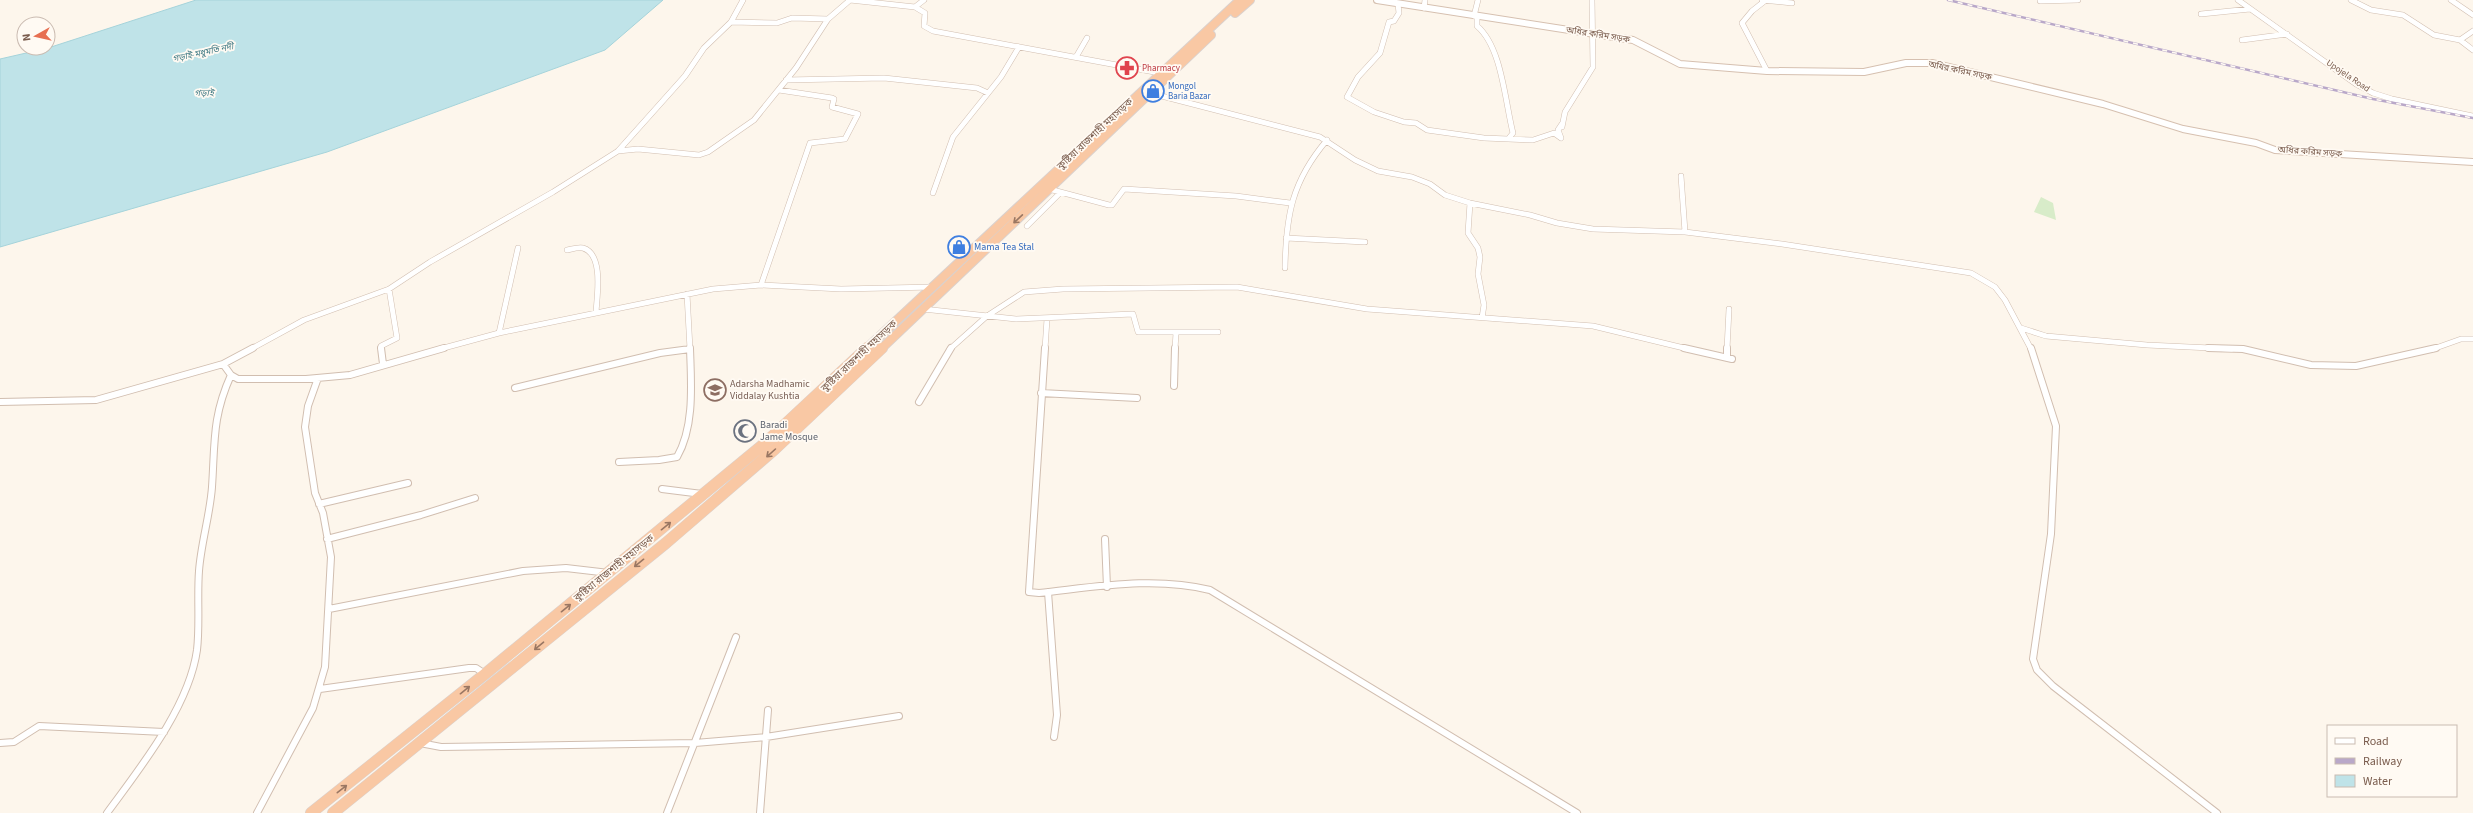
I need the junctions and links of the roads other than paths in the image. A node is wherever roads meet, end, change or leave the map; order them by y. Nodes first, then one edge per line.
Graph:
1 (743, 0) edge
2 (850, 0) edge
3 (924, 0) edge
4 (1240, 0) edge
5 (1250, 0) edge
6 (1377, 0) edge
7 (1425, 0) edge
8 (1478, 0) edge
9 (1592, 0) edge
10 (1764, 0) edge
11 (2078, 0) edge
12 (2238, 0) edge
13 (2351, 0) edge
14 (2451, 0) edge
15 (2040, 1) edge
16 (1792, 3) dead end
17 (1398, 4) junction
18 (915, 7) junction
19 (1424, 8) junction
20 (2250, 8) junction
21 (2201, 14) dead end
22 (2473, 15) edge
23 (1476, 16) junction
24 (828, 19) junction
25 (731, 22) junction
26 (2473, 32) edge
27 (1592, 34) junction
28 (2287, 34) junction
29 (1087, 38) dead end
30 (2242, 40) dead end
31 (2460, 40) junction
32 (1019, 47) junction
33 (2473, 50) edge
34 (1076, 57) junction
35 (1767, 72) junction
36 (1158, 78) junction
37 (786, 80) junction
38 (779, 90) junction
39 (988, 93) junction
40 (1150, 93) junction
41 (2473, 116) edge
42 (1509, 138) junction
43 (1327, 140) junction
44 (618, 151) junction
45 (2473, 162) edge
46 (1070, 164) junction
47 (1681, 176) dead end
48 (1049, 189) junction
49 (1060, 192) junction
50 (933, 193) dead end
51 (1290, 203) junction
52 (1470, 203) junction
53 (1027, 226) dead end
54 (1686, 232) junction
55 (1286, 238) junction
56 (1365, 242) dead end
57 (982, 247) junction
58 (518, 248) dead end
59 (567, 250) dead end
60 (1285, 268) dead end
61 (761, 285) junction
62 (934, 287) junction
63 (389, 289) junction
64 (687, 294) junction
65 (923, 309) junction
66 (1729, 309) dead end
67 (596, 312) junction
68 (988, 316) junction
69 (1047, 318) junction
70 (1482, 318) junction
71 (2021, 328) junction
72 (892, 331) junction
73 (1218, 332) dead end
74 (499, 333) junction
75 (1176, 333) junction
76 (2473, 339) edge
77 (690, 349) junction
78 (224, 364) junction
79 (383, 364) junction
80 (231, 375) junction
81 (318, 378) junction
82 (1174, 386) dead end
83 (515, 388) dead end
84 (1041, 393) junction
85 (1137, 398) dead end
86 (0, 402) edge
87 (919, 402) dead end
88 (619, 462) dead end
89 (408, 483) dead end
90 (718, 483) junction
91 (662, 489) dead end
92 (728, 491) junction
93 (704, 495) junction
94 (475, 498) dead end
95 (319, 504) junction
96 (328, 539) junction
97 (1105, 539) dead end
98 (609, 573) junction
99 (1107, 587) junction
100 (1048, 592) junction
101 (329, 609) junction
102 (736, 636) dead end
103 (485, 674) junction
104 (320, 688) junction
105 (449, 703) junction
106 (768, 710) dead end
107 (458, 712) junction
108 (899, 716) dead end
109 (164, 732) junction
110 (766, 737) junction
111 (1054, 737) dead end
112 (0, 742) edge
113 (420, 742) junction
114 (695, 743) junction
115 (107, 813) edge
116 (257, 813) edge
117 (311, 813) edge
118 (333, 813) edge
119 (667, 813) edge
120 (760, 813) edge
121 (1577, 813) edge
122 (2217, 813) edge

1 - 25 street
2 - 18 street
2 - 24 street
3 - 18 street
4 - 36 highway, কুষ্টিয়া রাজশাহী মহাসড়ক
5 - 36 highway, কুষ্টিয়া রাজশাহী মহাসড়ক
6 - 17 main road, অধির করিম সড়ক
7 - 19 street
8 - 23 street
9 - 27 street
10 - 16 street
10 - 35 street
11 - 15 street
12 - 20 street, Upojela Road
13 - 31 street
14 - 22 street
17 - 19 main road, অধির করিম সড়ক
17 - 42 street
18 - 32 street
19 - 23 main road, অধির করিম সড়ক
20 - 21 street
20 - 28 street, Upojela Road
23 - 27 main road, অধির করিম সড়ক
23 - 42 street
24 - 25 street
24 - 37 street
25 - 44 street
26 - 31 street
27 - 35 main road, অধির করিম সড়ক
27 - 42 street
28 - 30 street
28 - 41 street, Upojela Road
29 - 34 street
31 - 33 street
32 - 34 street
32 - 39 street
34 - 36 street
35 - 45 main road, অধির করিম সড়ক
36 - 40 highway, কুষ্টিয়া রাজশাহী মহাসড়ক
36 - 46 highway, কুষ্টিয়া রাজশাহী মহাসড়ক
37 - 38 street
37 - 39 street
38 - 44 street
38 - 61 street
39 - 50 street
40 - 43 street
40 - 46 highway, কুষ্টিয়া রাজশাহী মহাসড়ক
43 - 51 street
43 - 52 street
44 - 63 street
46 - 48 highway, কুষ্টিয়া রাজশাহী মহাসড়ক
46 - 57 highway, কুষ্টিয়া রাজশাহী মহাসড়ক
47 - 54 street
48 - 49 street
48 -> 57 highway, কুষ্টিয়া রাজশাহী মহাসড়ক
49 - 51 street
49 - 53 street
51 - 55 street
52 - 54 street
52 - 70 street
54 - 71 street
55 - 56 street
55 - 60 street
57 - 62 highway, কুষ্টিয়া রাজশাহী মহাসড়ক
57 - 65 highway, কুষ্টিয়া রাজশাহী মহাসড়ক
58 - 74 street
59 - 67 street
61 - 62 street
61 - 64 street
62 - 72 highway, কুষ্টিয়া রাজশাহী মহাসড়ক
63 - 78 street
63 - 79 street
64 - 67 street
64 - 77 street
65 - 68 street
65 - 72 highway, কুষ্টিয়া রাজশাহী মহাসড়ক
66 - 70 street
67 - 74 street
68 - 69 street
68 - 70 street
68 - 87 street
69 - 75 street
69 - 84 street
71 - 76 street
71 - 122 street
72 - 90 highway, কুষ্টিয়া রাজশাহী মহাসড়ক
72 -> 92 highway, কুষ্টিয়া রাজশাহী মহাসড়ক
73 - 75 street
74 - 79 street
75 - 82 street
77 - 83 street
77 - 88 street
78 - 80 street
78 - 86 street
79 - 81 street
80 - 81 street
80 - 109 street
81 - 95 street
84 - 85 street
84 - 100 street
89 - 95 street
90 - 92 highway
90 - 93 highway, কুষ্টিয়া রাজশাহী মহাসড়ক
91 - 93 street
92 -> 107 highway, কুষ্টিয়া রাজশাহী মহাসড়ক
98 -> 93 highway, কুষ্টিয়া রাজশাহী মহাসড়ক
94 - 96 street
95 - 96 street
96 - 101 street
97 - 99 street
98 - 101 street
103 -> 98 highway, কুষ্টিয়া রাজশাহী মহাসড়ক
99 - 100 street
99 - 121 street
100 - 111 street
101 - 104 street
102 - 114 street
103 - 104 street
105 -> 103 highway, কুষ্টিয়া রাজশাহী মহাসড়ক
104 - 116 street
105 - 107 highway
117 -> 105 highway, কুষ্টিয়া রাজশাহী মহাসড়ক
106 - 110 street
107 - 113 highway, কুষ্টিয়া রাজশাহী মহাসড়ক
108 - 110 street
109 - 112 street
109 - 115 street
110 - 114 street
110 - 120 street
113 - 114 street
113 - 118 highway, কুষ্টিয়া রাজশাহী মহাসড়ক
114 - 119 street

